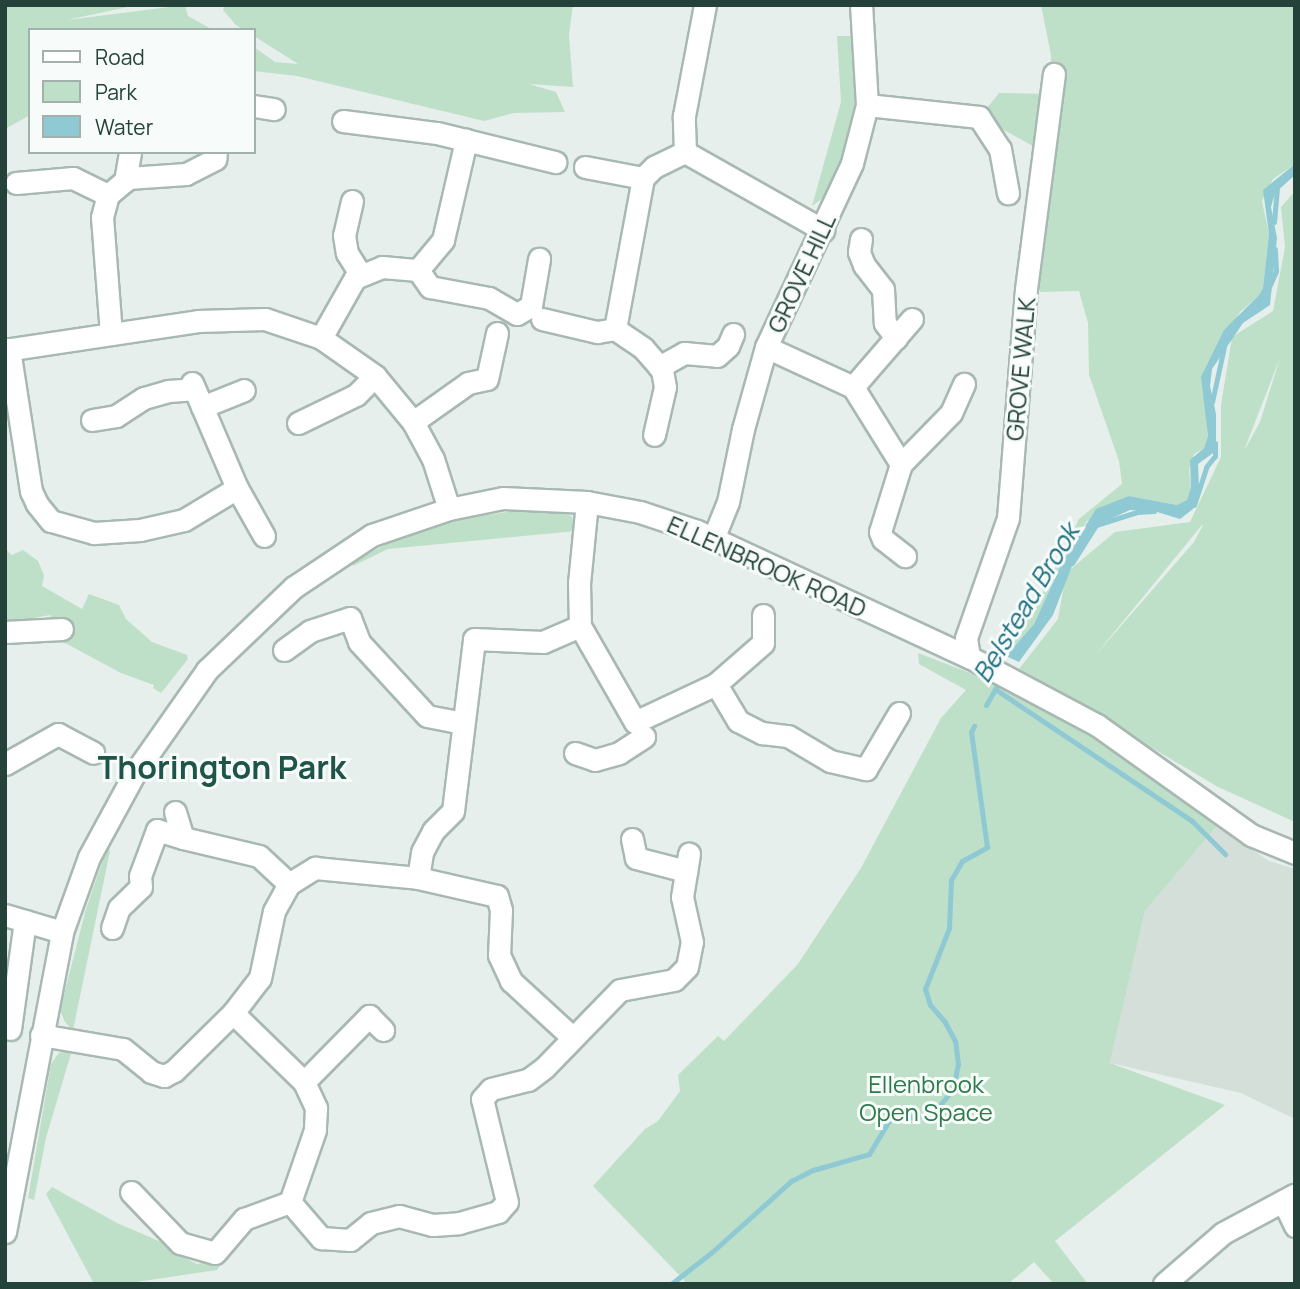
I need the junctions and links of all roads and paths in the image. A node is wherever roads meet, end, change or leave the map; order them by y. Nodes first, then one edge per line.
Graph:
1 (705, 5) edge
2 (861, 5) edge
3 (1054, 74) dead end
4 (867, 105) junction
5 (343, 121) dead end
6 (466, 140) junction
7 (685, 152) junction
8 (130, 154) edge
9 (216, 154) edge
10 (555, 162) dead end
11 (585, 167) dead end
12 (643, 178) junction
13 (125, 181) junction
14 (16, 183) dead end
15 (1008, 193) dead end
16 (108, 195) junction
17 (352, 201) dead end
18 (822, 230) junction
19 (861, 239) dead end
20 (539, 259) dead end
21 (418, 270) junction
22 (361, 275) junction
23 (542, 319) dead end
24 (912, 319) dead end
25 (615, 329) junction
26 (497, 332) dead end
27 (111, 334) junction
28 (733, 334) dead end
29 (321, 338) junction
30 (896, 338) junction
31 (766, 347) junction
32 (7, 349) edge
33 (659, 367) junction
34 (375, 376) junction
35 (964, 384) dead end
36 (853, 387) junction
37 (244, 390) dead end
38 (196, 393) junction
39 (92, 421) dead end
40 (413, 422) junction
41 (298, 423) dead end
42 (654, 435) dead end
43 (901, 464) junction
44 (237, 488) junction
45 (587, 502) junction
46 (449, 509) junction
47 (264, 536) dead end
48 (713, 539) junction
49 (905, 556) dead end
50 (763, 615) dead end
51 (580, 626) junction
52 (62, 629) dead end
53 (5, 632) edge
54 (284, 650) dead end
55 (970, 657) junction
56 (716, 684) junction
57 (899, 713) dead end
58 (462, 723) junction
59 (642, 735) junction
60 (93, 753) dead end
61 (575, 753) dead end
62 (5, 764) edge
63 (175, 812) dead end
64 (183, 838) junction
65 (632, 839) dead end
66 (1295, 853) edge
67 (418, 878) junction
68 (289, 884) junction
69 (15, 918) edge
70 (111, 928) dead end
71 (62, 932) junction
72 (363, 998) dead end
73 (233, 1013) junction
74 (10, 1029) dead end
75 (41, 1035) junction
76 (572, 1037) junction
77 (304, 1082) junction
78 (10, 1171) edge
79 (131, 1192) dead end
80 (1289, 1198) edge
81 (290, 1202) junction
82 (1295, 1226) edge
83 (5, 1232) edge
84 (1164, 1284) edge

1 - 7 street
2 - 4 street, GROVE HILL
3 - 55 street, GROVE WALK
4 - 15 street
4 - 18 street, GROVE HILL
5 - 6 street
6 - 10 street
6 - 21 street
7 - 12 street
7 - 18 street
8 - 13 street
9 - 13 street
11 - 12 street
12 - 25 street
13 - 16 street
14 - 16 street
16 - 27 street
17 - 22 street
18 - 31 street, GROVE HILL
19 - 30 street
20 - 21 street
21 - 22 street
22 - 29 street
23 - 25 street
24 - 30 street
25 - 33 street
26 - 40 street
27 - 29 street
27 - 32 street
28 - 33 street
29 - 34 street
30 - 36 street
31 - 36 street
31 - 48 street, GROVE HILL
32 - 44 street
33 - 42 street
34 - 40 street
34 - 41 street
35 - 43 street
36 - 43 street
37 - 38 street
38 - 39 street
38 - 44 street
40 - 46 street
43 - 49 street
44 - 47 street
45 - 46 street, ELLENBROOK ROAD
45 - 48 street, ELLENBROOK ROAD
45 - 51 street
46 - 71 street, ELLENBROOK ROAD
48 - 55 street, ELLENBROOK ROAD
50 - 56 street
51 - 58 street
51 - 59 street
52 - 53 street
54 - 58 street
55 - 66 street, ELLENBROOK ROAD
56 - 57 street
56 - 59 street
58 - 67 street
59 - 61 street
60 - 62 street
63 - 64 street
64 - 68 street
64 - 70 street
65 - 76 street
67 - 68 street
67 - 76 street
68 - 73 street
69 - 71 street
69 - 74 street
71 - 75 street, ELLENBROOK ROAD
72 - 77 street
73 - 75 street
73 - 77 street
75 - 78 street, ELLENBROOK ROAD
76 - 81 street
77 - 81 street
78 - 83 street, ELLENBROOK ROAD
79 - 81 street
80 - 82 street
80 - 84 street

